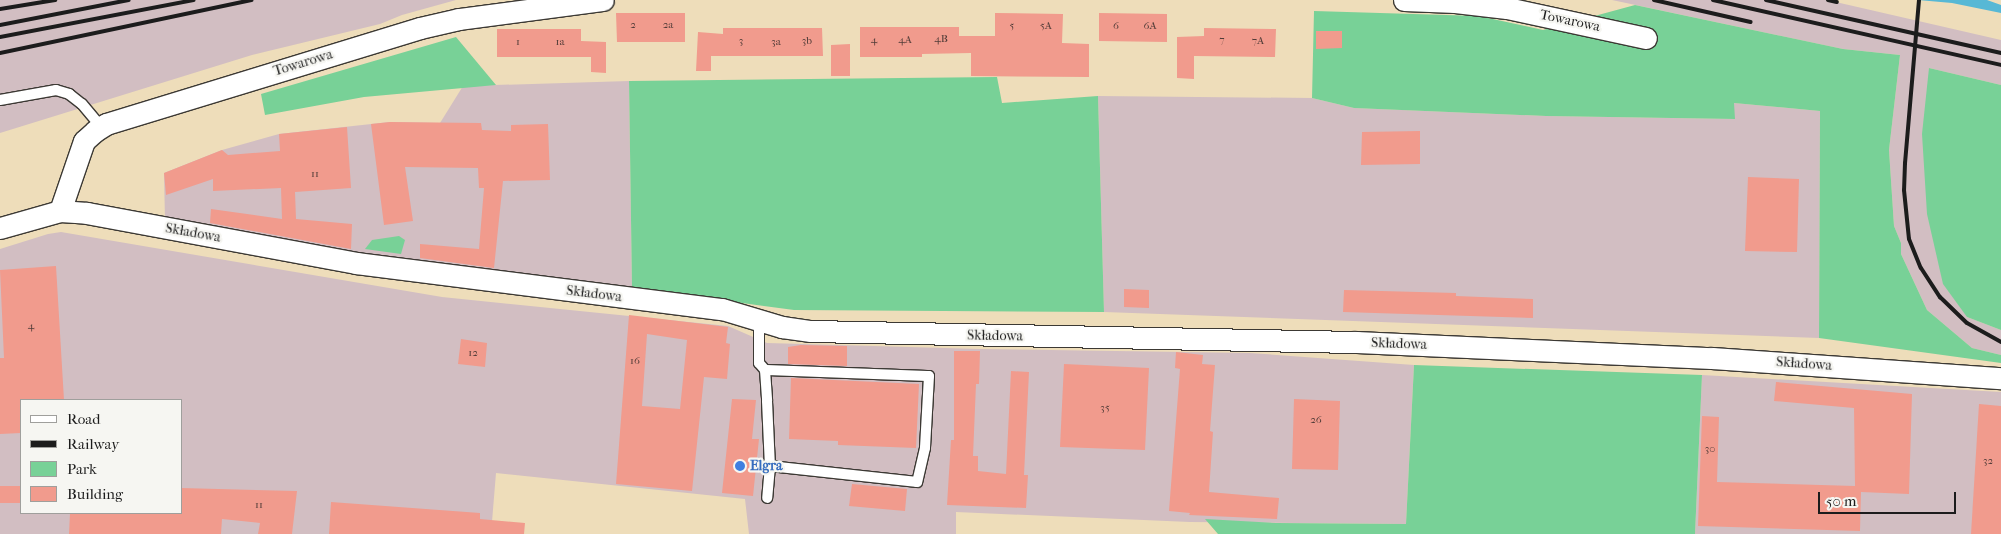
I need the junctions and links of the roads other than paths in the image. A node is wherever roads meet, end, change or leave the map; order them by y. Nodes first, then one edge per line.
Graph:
1 (603, 0) edge
2 (1404, 0) edge
3 (1646, 38) dead end
4 (0, 100) edge
5 (101, 127) junction
6 (60, 211) junction
7 (0, 228) edge
8 (759, 319) junction
9 (765, 370) junction
10 (2001, 378) edge
11 (770, 466) junction
12 (767, 498) dead end

1 - 5 street, Towarowa
2 - 3 street, Towarowa
4 - 5 lane
5 - 6 street, Towarowa
6 - 7 street, Składowa
6 - 8 street, Składowa
8 - 9 lane
8 - 10 street, Składowa
9 - 11 lane
9 - 11 lane
11 - 12 lane

